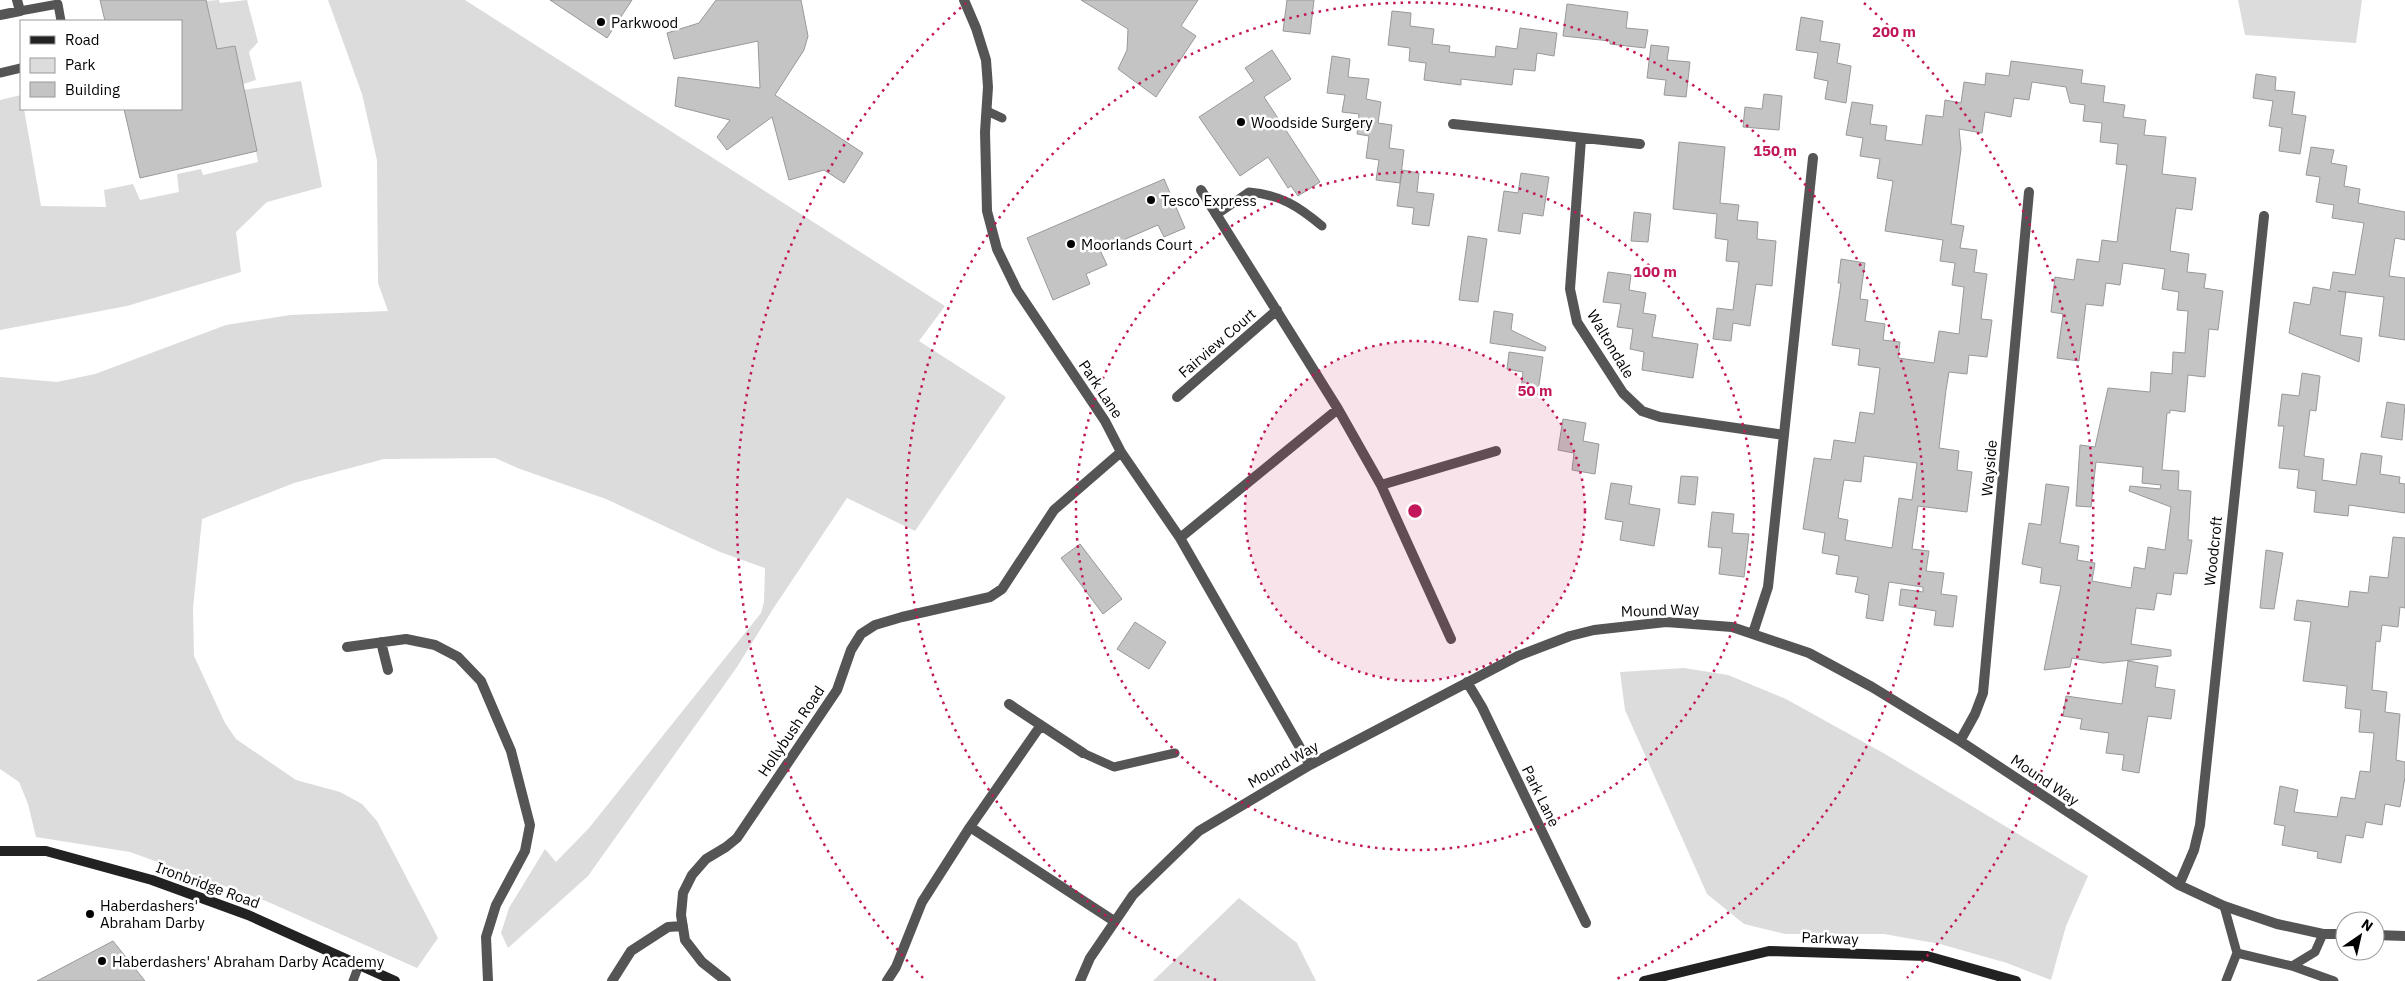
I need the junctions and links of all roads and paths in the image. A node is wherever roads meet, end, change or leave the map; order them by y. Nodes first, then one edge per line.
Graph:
1 (17, 0) edge
2 (964, 0) edge
3 (0, 15) edge
4 (21, 16) edge
5 (61, 20) edge
6 (20, 68) edge
7 (0, 73) edge
8 (987, 111) junction
9 (1002, 118) dead end
10 (1453, 124) dead end
11 (1581, 139) junction
12 (1640, 144) dead end
13 (1812, 158) dead end
14 (1201, 190) dead end
15 (2029, 192) dead end
16 (1216, 215) junction
17 (2264, 216) dead end
18 (1322, 226) dead end
19 (1277, 310) junction
20 (1176, 397) dead end
21 (1338, 409) junction
22 (1784, 435) junction
23 (1496, 451) dead end
24 (1121, 452) junction
25 (1381, 485) junction
26 (1180, 538) junction
27 (1753, 633) junction
28 (1451, 639) dead end
29 (381, 642) junction
30 (347, 647) dead end
31 (388, 670) dead end
32 (1467, 682) junction
33 (1010, 704) dead end
34 (1041, 725) junction
35 (1960, 741) junction
36 (1083, 753) joint
37 (1175, 753) dead end
38 (1310, 764) junction
39 (970, 827) junction
40 (0, 851) edge
41 (2180, 885) junction
42 (2224, 906) junction
43 (1114, 921) junction
44 (1586, 923) dead end
45 (683, 926) junction
46 (2323, 934) junction
47 (2335, 934) edge
48 (2385, 935) edge
49 (2405, 936) edge
50 (2236, 953) junction
51 (359, 964) junction
52 (2292, 966) junction
53 (352, 981) edge
54 (396, 981) edge
55 (488, 981) edge
56 (612, 981) edge
57 (726, 981) edge
58 (887, 981) edge
59 (1080, 981) edge
60 (1644, 981) edge
61 (2016, 981) edge
62 (2226, 981) edge
63 (2334, 981) edge

1 - 4 street
2 - 8 street, Park Lane
3 - 4 street
4 - 5 lane
6 - 7 lane
8 - 9 lane
8 - 24 street, Park Lane
10 - 11 street
11 - 12 street
11 - 22 street, Waltondale
13 - 22 street
14 - 16 street
15 - 35 street, Wayside
16 - 18 lane
16 - 19 street
17 - 41 street, Woodcroft
19 - 20 street, Fairview Court
19 - 21 street
21 - 25 street
21 - 26 street
22 - 27 street
23 - 25 street
24 - 26 street, Park Lane
24 - 45 street, Hollybush Road
25 - 28 street
26 - 38 street, Park Lane
27 - 32 street, Mound Way
27 - 35 street, Mound Way
29 - 30 street
29 - 31 street
29 - 55 street
32 - 38 street, Mound Way
32 - 44 street, Park Lane
33 - 34 street
34 - 36 street
34 - 39 street
35 - 41 street, Mound Way
36 - 37 lane
38 - 43 street, Mound Way
39 - 43 street
39 - 58 street
40 - 51 main road, Ironbridge Road
41 - 42 street, Mound Way
42 - 46 street, Mound Way
42 - 50 lane
43 - 59 street, Mound Way
45 - 56 street
45 - 57 street, Hollybush Road
46 - 47 street, Mound Way
46 - 52 lane
48 - 49 street
50 - 52 lane
50 - 62 lane
51 - 53 lane
51 - 54 main road, Ironbridge Road
52 - 63 lane
60 - 61 main road, Parkway

